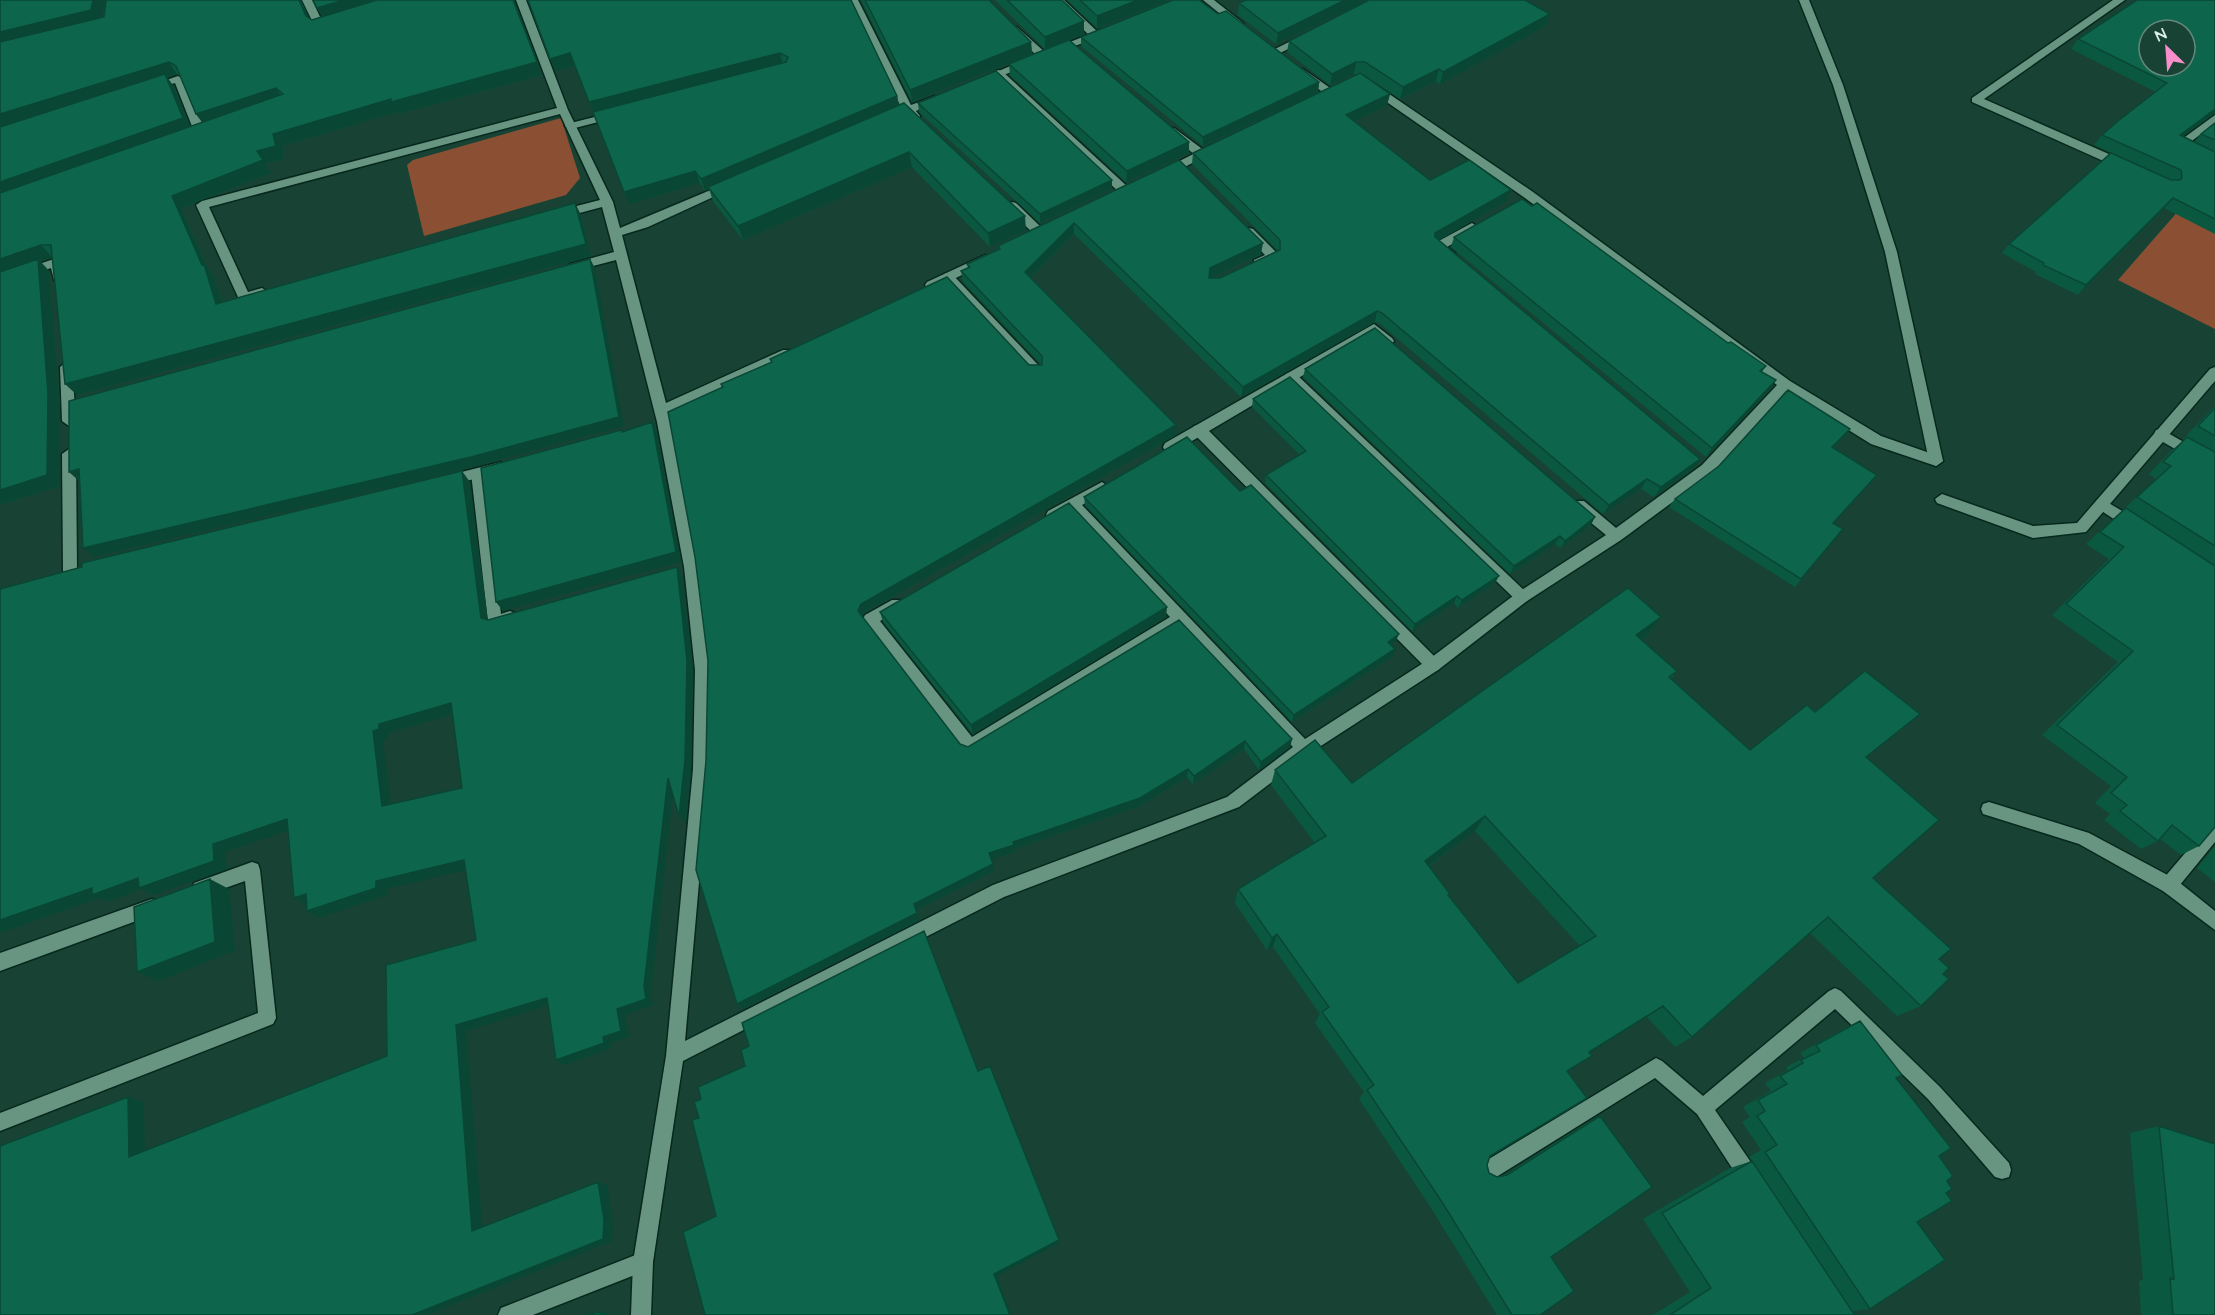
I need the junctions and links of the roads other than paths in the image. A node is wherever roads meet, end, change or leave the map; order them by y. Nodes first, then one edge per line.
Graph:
1 (307, 0) edge
2 (853, 0) edge
3 (1058, 0) edge
4 (1208, 0) edge
5 (1804, 0) edge
6 (2120, 0) edge
7 (527, 4) edge
8 (343, 20) edge
9 (1010, 24) edge
10 (1318, 31) edge
11 (1251, 32) edge
12 (1043, 56) junction
13 (998, 73) junction
14 (1359, 78) edge
15 (968, 85) edge
16 (145, 90) edge
17 (1329, 92) edge
18 (948, 93) edge
19 (563, 110) junction
20 (908, 110) junction
21 (627, 111) edge
22 (2215, 118) edge
23 (877, 123) edge
24 (1166, 125) edge
25 (571, 126) junction
26 (926, 126) edge
27 (201, 134) edge
28 (1222, 144) edge
29 (1201, 154) junction
30 (2215, 162) edge
31 (2135, 171) edge
32 (1153, 177) edge
33 (739, 183) edge
34 (1124, 191) edge
35 (1005, 200) edge
36 (607, 202) junction
37 (551, 217) edge
38 (1240, 222) edge
39 (1479, 224) edge
40 (1040, 232) edge
41 (615, 233) junction
42 (999, 252) edge
43 (620, 255) junction
44 (1457, 261) edge
45 (563, 270) edge
46 (1243, 270) edge
47 (948, 277) junction
48 (0, 282) edge
49 (59, 286) edge
50 (278, 288) edge
51 (916, 292) edge
52 (800, 347) edge
53 (1400, 352) edge
54 (65, 357) edge
55 (1036, 371) edge
56 (2215, 372) edge
57 (1292, 377) junction
58 (1785, 384) junction
59 (659, 419) junction
60 (1199, 430) junction
61 (2162, 434) junction
62 (1160, 453) edge
63 (511, 464) edge
64 (2215, 467) edge
65 (478, 473) junction
66 (1111, 481) edge
67 (431, 484) edge
68 (1571, 498) edge
69 (1942, 499) dead end
70 (1072, 504) junction
71 (2102, 504) junction
72 (1042, 521) edge
73 (2149, 535) edge
74 (1616, 536) junction
75 (70, 571) edge
76 (911, 596) edge
77 (1522, 597) junction
78 (530, 612) edge
79 (1180, 618) junction
80 (1433, 665) junction
81 (1304, 748) junction
82 (1989, 809) dead end
83 (2215, 830) edge
84 (2169, 885) junction
85 (186, 894) edge
86 (164, 902) edge
87 (2215, 922) edge
88 (0, 962) edge
89 (675, 1056) junction
90 (1703, 1108) junction
91 (0, 1122) edge
92 (2002, 1170) dead end
93 (1486, 1172) edge
94 (1762, 1197) edge
95 (644, 1262) junction
96 (508, 1315) edge
97 (641, 1315) edge

1 - 8 street
2 - 20 street
3 - 12 street
4 - 11 street
5 - 58 street
6 - 31 street
7 - 19 street
9 - 12 street
10 - 17 street
12 - 13 street
13 - 15 street
13 - 34 street
14 - 58 street
16 - 27 street
18 - 20 street
19 - 25 street
19 - 50 street
20 - 23 street
20 - 26 street
21 - 25 street
22 - 30 street
24 - 29 street
25 - 36 street
28 - 29 street
29 - 32 street
33 - 41 street
35 - 40 street
36 - 37 street
36 - 41 street
38 - 46 street
39 - 44 street
41 - 43 street
42 - 47 street
43 - 45 street
43 - 59 street
47 - 51 street
47 - 55 street
48 - 49 street
52 - 59 street
53 - 57 street
54 - 75 street
56 - 61 street
57 - 60 street
57 - 77 street
58 - 74 street
59 - 89 street
60 - 62 street
60 - 80 street
61 - 64 street
61 - 71 street
63 - 65 street
65 - 67 street
65 - 78 street
66 - 70 street
68 - 74 street
69 - 71 street
70 - 72 street
70 - 79 street
71 - 73 street
74 - 77 street
76 - 79 street
77 - 80 street
79 - 81 street
80 - 81 street
81 - 89 street
82 - 84 street
83 - 84 street
84 - 87 street
85 - 91 street
86 - 88 street
89 - 95 street
90 - 92 street
90 - 93 street
90 - 94 street
95 - 96 street
95 - 97 street

